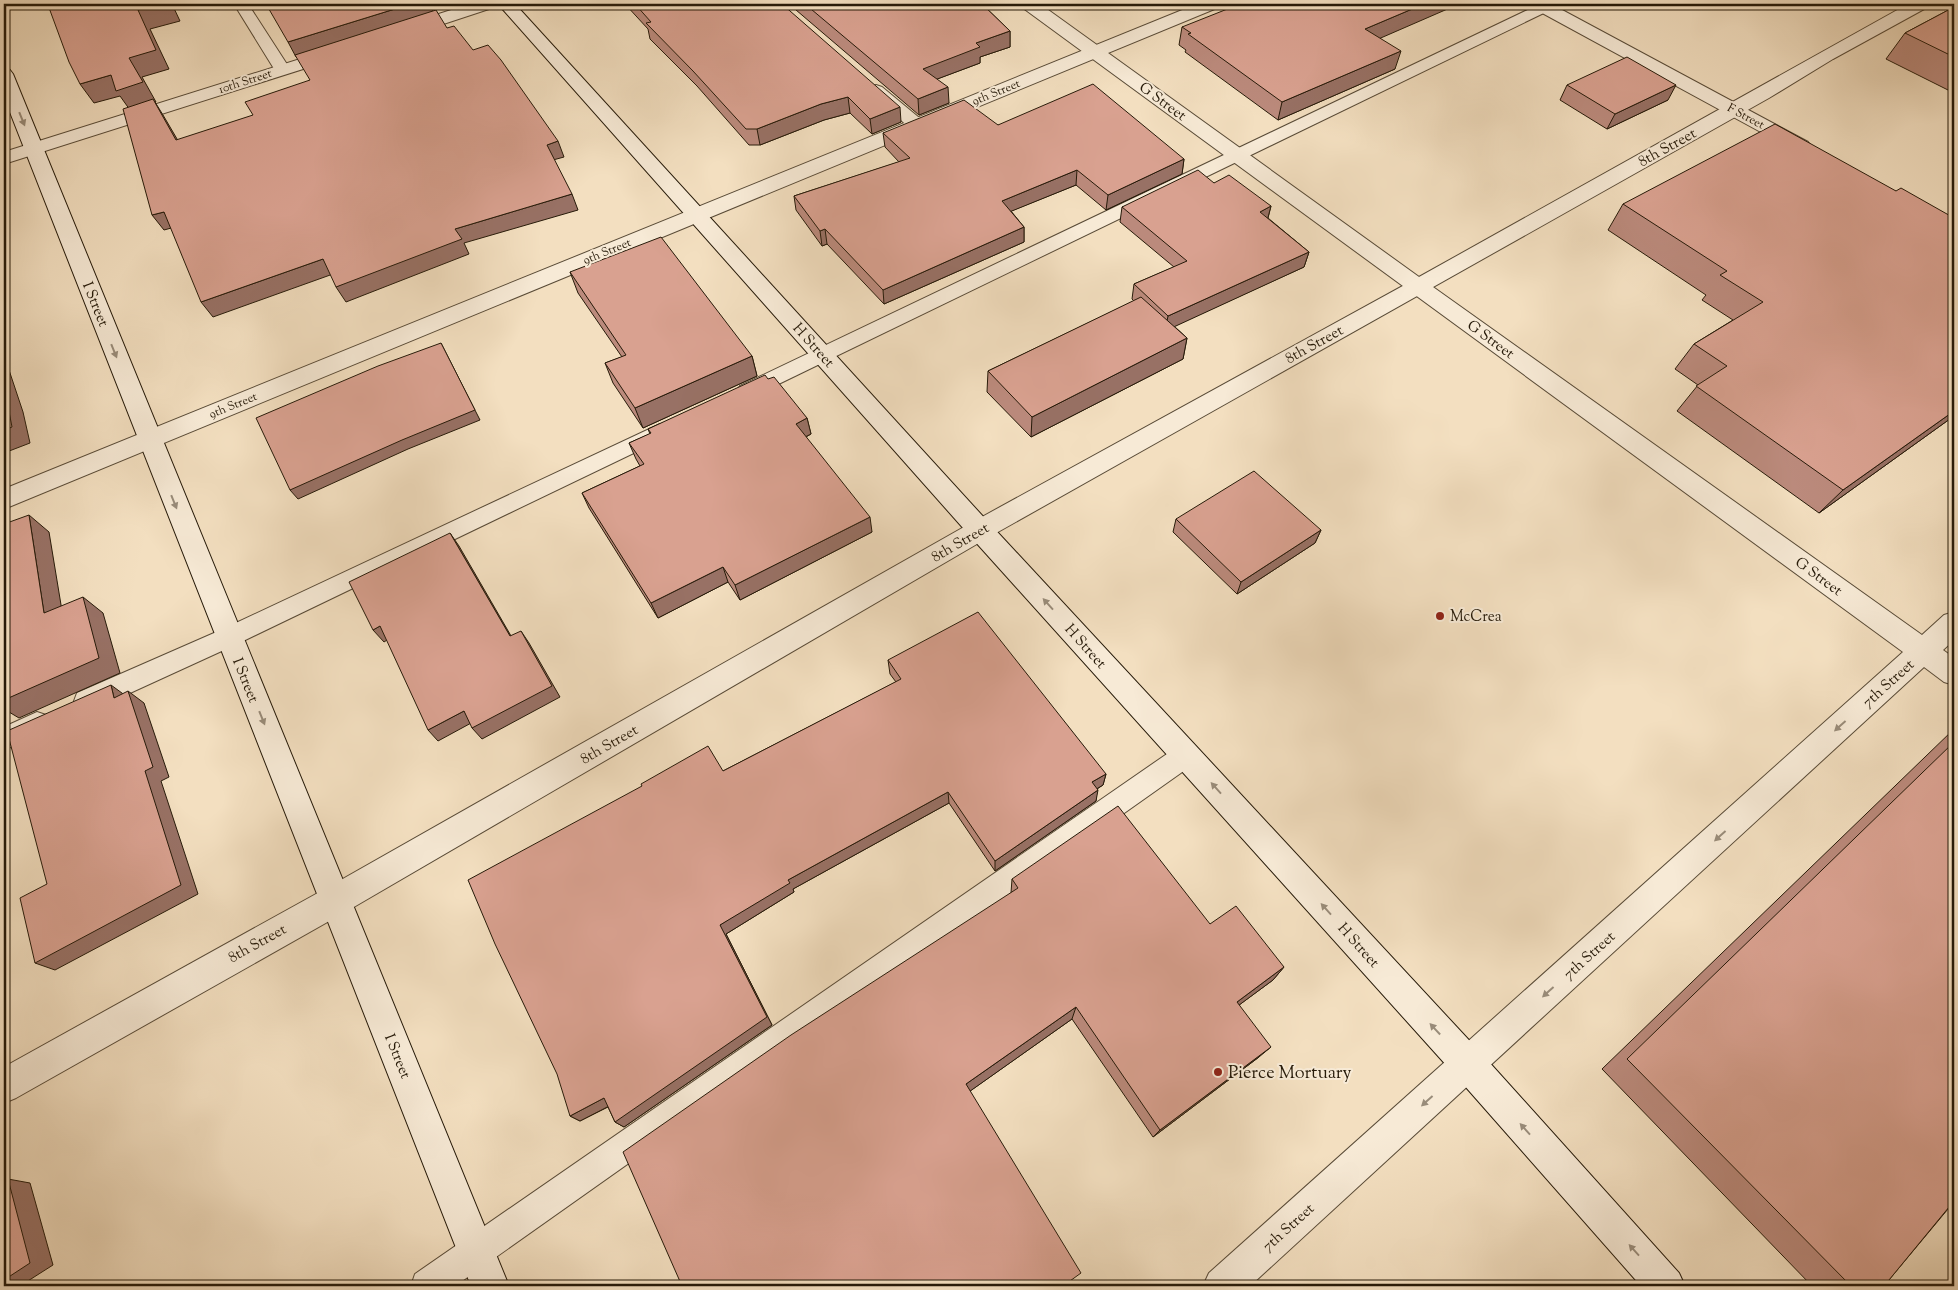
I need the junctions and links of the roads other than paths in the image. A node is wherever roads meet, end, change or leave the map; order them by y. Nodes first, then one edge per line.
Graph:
1 (241, 4) edge
2 (486, 4) edge
3 (506, 4) edge
4 (1029, 4) edge
5 (1211, 4) edge
6 (1920, 4) edge
7 (1542, 5) edge
8 (391, 35) edge
9 (354, 46) edge
10 (1095, 52) junction
11 (282, 69) junction
12 (4, 74) edge
13 (865, 80) edge
14 (1734, 110) junction
15 (916, 124) junction
16 (34, 148) junction
17 (1237, 155) junction
18 (1818, 155) edge
19 (4, 158) edge
20 (696, 215) junction
21 (1418, 287) junction
22 (823, 356) junction
23 (728, 400) edge
24 (675, 424) edge
25 (149, 439) junction
26 (4, 499) edge
27 (980, 530) junction
28 (1954, 623) edge
29 (229, 637) junction
30 (1924, 651) junction
31 (1954, 673) edge
32 (4, 739) edge
33 (1186, 756) junction
34 (336, 900) junction
35 (1468, 1064) junction
36 (4, 1086) edge
37 (476, 1252) junction
38 (427, 1286) edge
39 (490, 1286) edge
40 (1222, 1286) edge
41 (1666, 1286) edge

1 - 11 lane
2 - 8 street
3 - 20 street, H Street
4 - 10 street, G Street
5 - 10 street, 9th Street
6 - 14 street, 8th Street
7 - 14 street, F Street
7 - 17 lane
9 - 11 street, 10th Street
10 - 15 street, 9th Street
10 - 17 street, G Street
11 - 16 street, 10th Street
12 -> 16 street, I Street
13 - 15 lane
14 - 18 street, F Street
14 - 21 street, 8th Street
15 - 20 street, 9th Street
16 - 19 street, 10th Street
16 -> 25 street, I Street
17 - 21 street, G Street
17 - 22 lane
20 - 22 street, H Street
20 - 25 street, 9th Street
21 - 27 street, 8th Street
21 - 30 street, G Street
22 - 23 lane
22 - 27 street, H Street
24 - 29 lane
25 - 26 street, 9th Street
25 -> 29 street, I Street
33 -> 27 street, H Street
27 - 34 street, 8th Street
28 - 30 street, 7th Street
29 - 32 lane
29 -> 34 street, I Street
30 - 31 street, G Street
30 -> 35 street, 7th Street
35 -> 33 street, H Street
33 - 37 lane
34 - 36 street, 8th Street
34 - 37 street, I Street
35 -> 40 street, 7th Street
41 -> 35 street, H Street
37 - 38 lane
37 - 39 street, I Street

